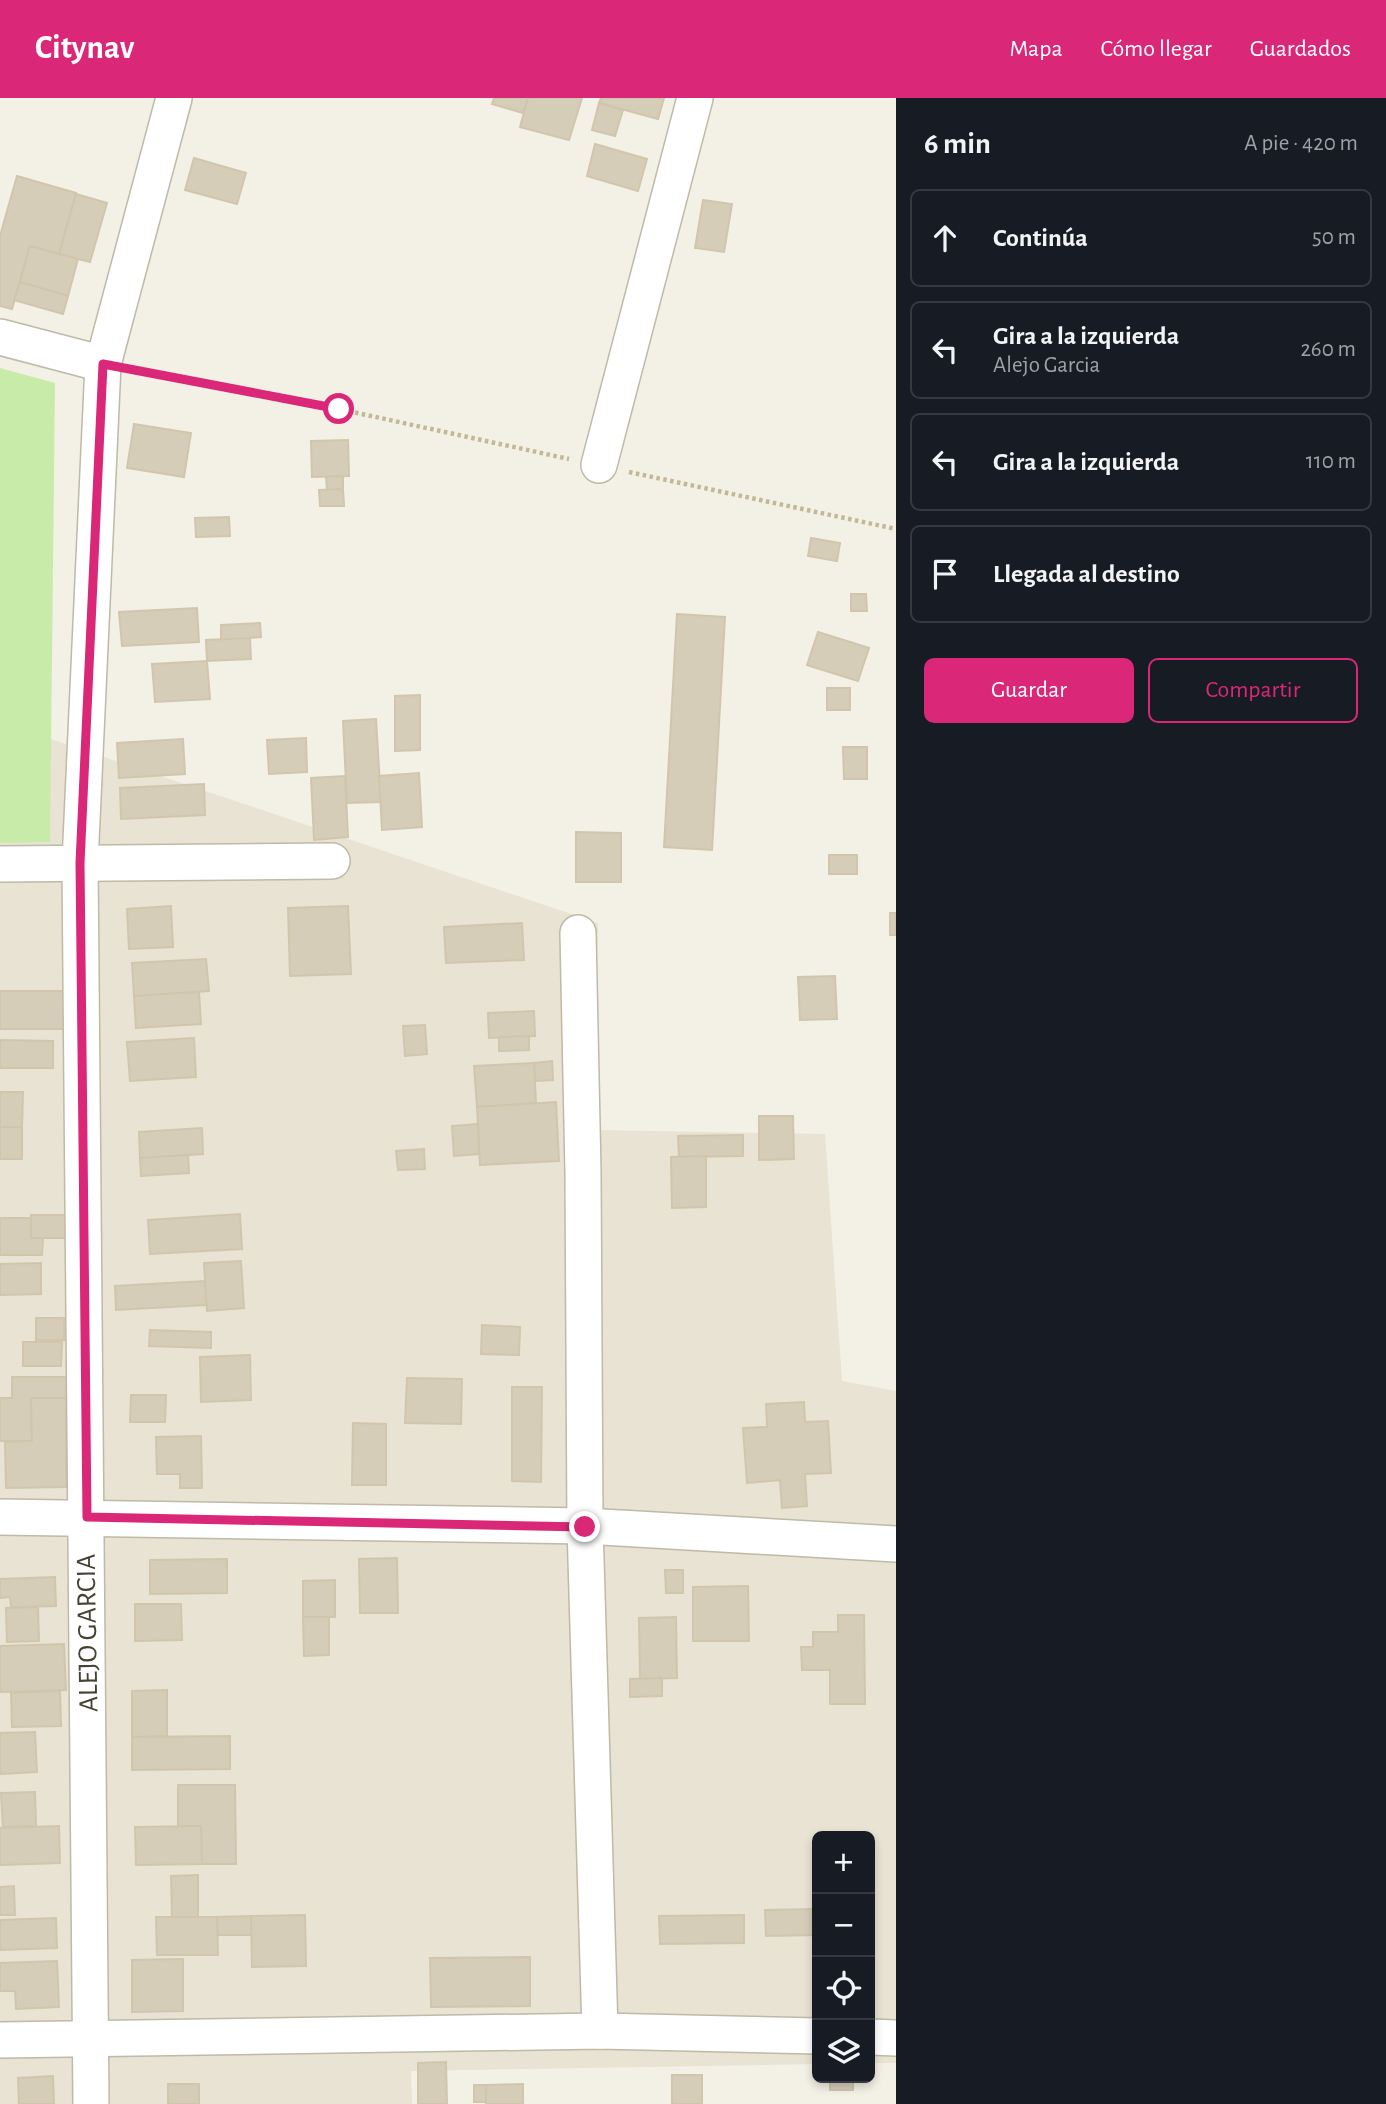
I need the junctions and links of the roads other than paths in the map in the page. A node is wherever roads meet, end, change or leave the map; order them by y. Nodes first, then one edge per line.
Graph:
1 (174, 98) edge
2 (695, 98) edge
3 (0, 337) edge
4 (103, 364) junction
5 (599, 465) road end
6 (332, 861) dead end
7 (80, 863) junction
8 (0, 864) edge
9 (578, 933) dead end
10 (0, 1517) edge
11 (87, 1517) junction
12 (585, 1527) junction
13 (896, 1544) edge
14 (600, 2031) junction
15 (812, 2036) edge
16 (875, 2037) edge
17 (896, 2038) edge
18 (0, 2040) edge
19 (92, 2040) junction
20 (91, 2104) edge

1 - 4 street, ALEJO GARCIA
2 - 5 street
3 - 4 street
4 - 7 street, ALEJO GARCIA
6 - 7 street
7 - 8 street
7 - 11 street, ALEJO GARCIA
9 - 12 street
10 - 11 street
11 - 12 street
11 - 19 street, ALEJO GARCIA
12 - 13 street
12 - 14 street
14 - 15 street
14 - 19 street
16 - 17 street
18 - 19 street
19 - 20 street, ALEJO GARCIA

